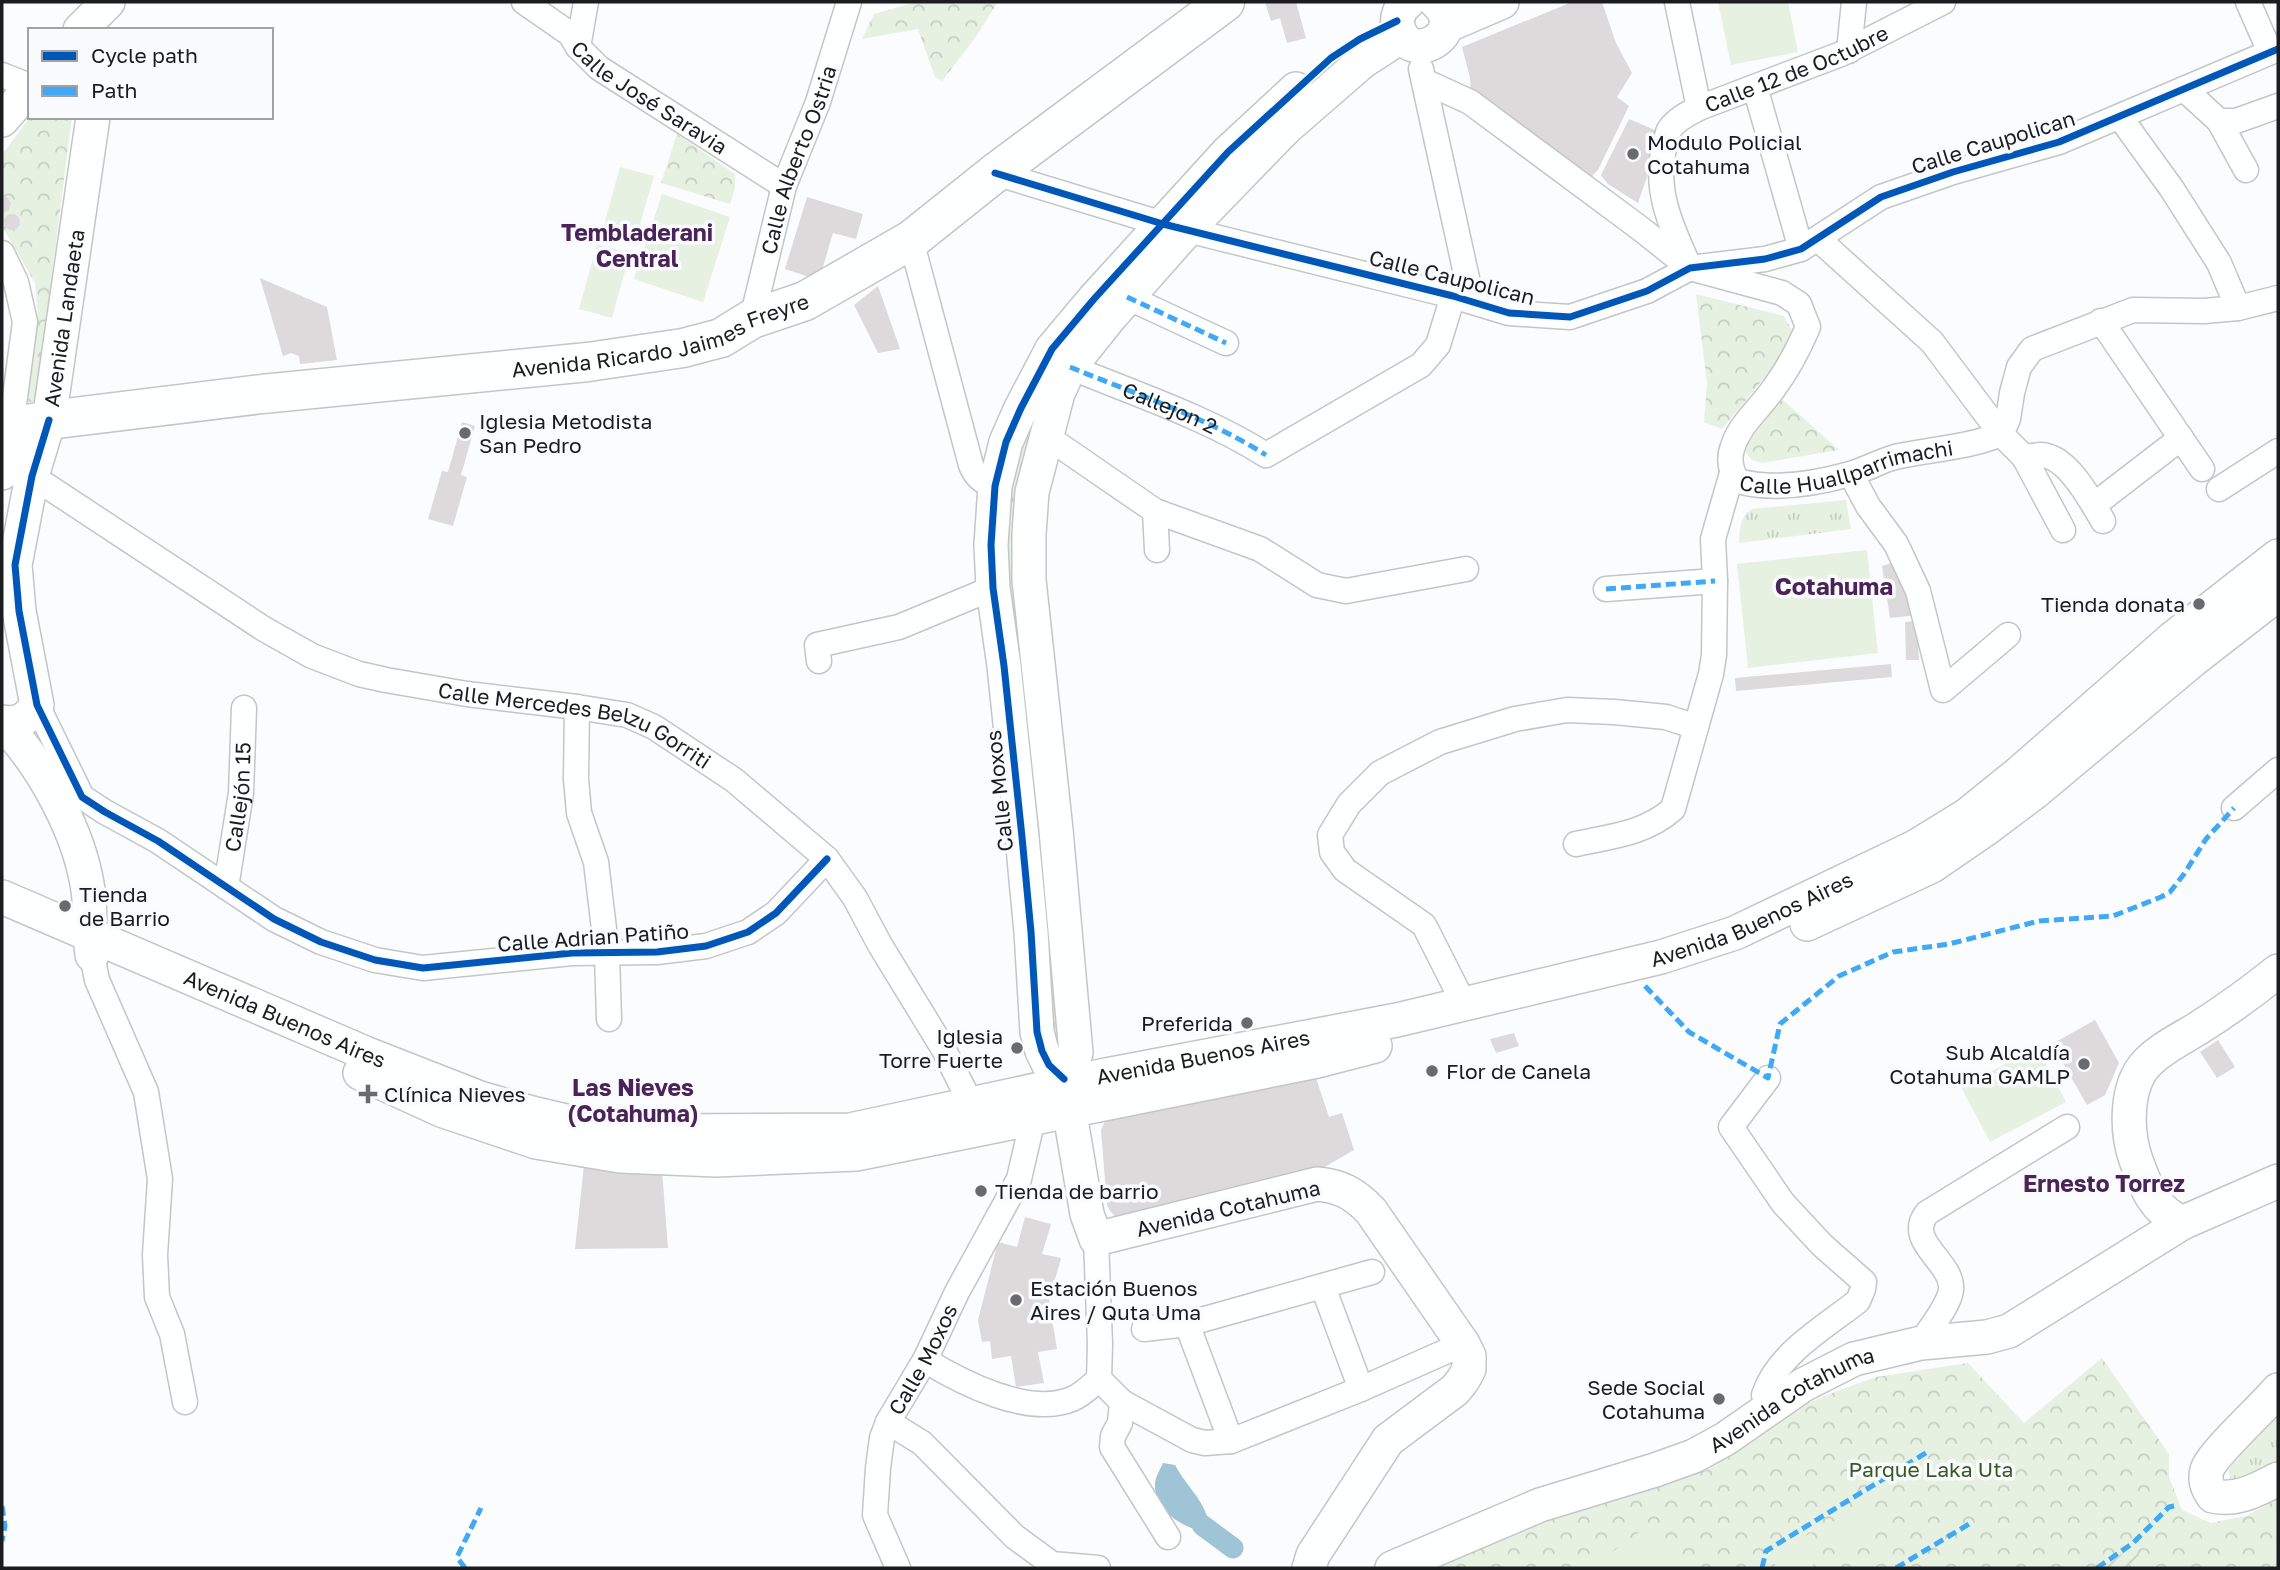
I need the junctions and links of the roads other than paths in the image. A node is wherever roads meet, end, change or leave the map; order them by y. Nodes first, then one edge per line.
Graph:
1 (109, 2) edge
2 (524, 2) edge
3 (586, 2) edge
4 (849, 2) edge
5 (1225, 2) edge
6 (1502, 2) edge
7 (1677, 2) edge
8 (1854, 2) edge
9 (1943, 2) edge
10 (2248, 2) edge
11 (1423, 17) edge
12 (82, 28) edge
13 (106, 28) edge
14 (578, 47) junction
15 (1849, 51) junction
16 (2274, 51) edge
17 (2, 75) edge
18 (1424, 81) junction
19 (28, 86) edge
20 (1755, 87) junction
21 (28, 89) edge
22 (2184, 89) junction
23 (2278, 106) edge
24 (1699, 107) junction
25 (2120, 117) junction
26 (93, 119) edge
27 (2, 120) edge
28 (2219, 121) junction
29 (2246, 170) dead end
30 (995, 173) junction
31 (784, 186) junction
32 (1175, 227) junction
33 (911, 240) junction
34 (1810, 244) junction
35 (2, 253) edge
36 (1690, 268) junction
37 (1127, 298) junction
38 (1462, 298) junction
39 (2278, 298) edge
40 (2238, 308) junction
41 (752, 319) junction
42 (2101, 321) junction
43 (1226, 343) dead end
44 (1070, 367) junction
45 (48, 420) junction
46 (6, 428) edge
47 (2001, 434) junction
48 (1046, 436) junction
49 (2181, 438) junction
50 (2278, 452) edge
51 (2024, 457) junction
52 (2202, 469) dead end
53 (1732, 473) junction
54 (17, 474) edge
55 (1851, 474) junction
56 (995, 486) junction
57 (2219, 489) dead end
58 (1155, 511) junction
59 (2063, 530) dead end
60 (1157, 550) dead end
61 (2278, 555) edge
62 (8, 564) edge
63 (1466, 569) dead end
64 (1715, 581) junction
65 (993, 588) junction
66 (1606, 589) dead end
67 (2278, 594) edge
68 (2008, 635) dead end
69 (819, 661) dead end
70 (37, 705) junction
71 (577, 707) junction
72 (244, 708) dead end
73 (2, 722) edge
74 (1696, 727) junction
75 (2278, 770) edge
76 (82, 797) joint
77 (2234, 808) dead end
78 (1576, 844) dead end
79 (827, 859) junction
80 (226, 887) junction
81 (2, 897) edge
82 (2, 915) edge
83 (91, 946) junction
84 (607, 954) junction
85 (2278, 971) edge
86 (1464, 1004) junction
87 (608, 1019) dead end
88 (1768, 1078) dead end
89 (1067, 1091) junction
90 (977, 1116) junction
91 (1033, 1118) junction
92 (2067, 1127) dead end
93 (2278, 1181) edge
94 (2182, 1223) junction
95 (1096, 1239) junction
96 (1372, 1272) dead end
97 (1323, 1287) junction
98 (1187, 1324) junction
99 (1144, 1329) dead end
100 (1921, 1343) junction
101 (1463, 1344) junction
102 (925, 1360) junction
103 (1099, 1380) junction
104 (1362, 1389) junction
105 (2278, 1390) edge
106 (185, 1402) dead end
107 (1122, 1402) junction
108 (1770, 1409) junction
109 (888, 1422) junction
110 (1231, 1441) junction
111 (2278, 1479) edge
112 (1168, 1537) dead end
113 (898, 1568) edge
114 (1095, 1568) edge
115 (1309, 1568) edge
116 (1392, 1568) edge

1 - 12 main road
1 - 13 main road
2 - 14 street, Calle José Saravia
3 - 14 street
4 - 31 street, Calle Alberto Ostria
5 - 30 main road, Avenida Ricardo Jaimes Freyre
6 - 11 main road
7 - 24 street
8 - 15 street
9 - 15 street, Calle 12 de Octubre
10 - 16 street
11 - 18 street
11 - 32 main road
14 - 31 street, Calle José Saravia
15 - 20 street, Calle 12 de Octubre
16 - 22 street, Calle Caupolican
17 - 19 street
18 - 36 street, Calle Huallparrimachi
18 - 38 street
20 - 24 street, Calle 12 de Octubre
20 - 34 street
21 - 27 main road
22 - 25 street, Calle Caupolican
22 - 28 street
23 - 28 street
24 - 36 street, Calle 12 de Octubre
25 - 34 street, Calle Caupolican
25 - 40 street
26 - 45 main road, Avenida Landaeta
28 - 29 street
30 - 32 street, Calle Caupolican
30 - 33 main road, Avenida Ricardo Jaimes Freyre
31 - 41 street, Calle Alberto Ostria
32 - 37 main road
32 - 38 street, Calle Caupolican
32 - 56 main road, Calle Moxos
33 - 41 main road, Avenida Ricardo Jaimes Freyre
33 - 56 street
34 - 36 street, Calle Caupolican
34 - 47 street
35 - 46 street
36 - 38 street, Calle Caupolican
36 - 53 street, Calle Huallparrimachi
37 - 43 street
37 - 44 main road
38 - 44 street, Callejon 2
39 - 40 street
40 - 42 street
41 - 45 main road, Avenida Ricardo Jaimes Freyre
42 - 47 street
42 - 49 street
44 - 48 main road
45 - 46 main road, Avenida Ricardo Jaimes Freyre
45 - 54 main road, Avenida Landaeta
46 - 54 main road
47 - 51 street
47 - 55 street, Calle Huallparrimachi
48 - 58 street
48 - 89 main road
49 - 51 street
49 - 52 street
50 - 57 street
51 - 59 street
53 - 55 street, Calle Huallparrimachi
53 - 64 street
54 - 62 main road, Avenida Landaeta
54 - 71 street, Calle Mercedes Belzu Gorriti
55 - 68 street
56 - 65 main road, Calle Moxos
58 - 60 street
58 - 63 street
61 - 86 main road, Avenida Buenos Aires
62 - 70 main road, Avenida Landaeta
64 - 66 street
64 - 74 street
65 - 69 street
65 - 89 main road, Calle Moxos
67 - 89 main road, Avenida Buenos Aires
70 - 73 main road
70 - 76 street, Avenida Landaeta
71 - 79 street, Calle Mercedes Belzu Gorriti
71 - 84 street, Calle Adrian Patiño
72 - 80 street, Callejón 15
73 - 83 main road
74 - 78 street
74 - 86 street
75 - 77 street
76 - 80 street, Calle Adrian Patiño
79 - 84 street, Calle Adrian Patiño
79 - 90 street, Calle Mercedes Belzu Gorriti
80 - 84 street, Calle Adrian Patiño
81 - 83 main road, Avenida Buenos Aires
82 - 83 main road, Avenida Buenos Aires
83 - 90 main road, Avenida Buenos Aires
83 - 106 street
84 - 87 street
85 - 94 main road
86 - 89 main road, Avenida Buenos Aires
88 - 108 street
89 - 90 main road, Avenida Buenos Aires
89 - 91 main road, Avenida Buenos Aires
89 - 95 main road
90 - 91 main road, Avenida Buenos Aires
91 - 102 street, Calle Moxos
92 - 100 street
93 - 94 main road, Avenida Cotahuma
94 - 100 main road, Avenida Cotahuma
95 - 101 main road, Avenida Cotahuma
95 - 103 street
96 - 97 street
97 - 98 street
97 - 104 street
98 - 99 street
98 - 110 street
100 - 108 main road, Avenida Cotahuma
101 - 104 street
101 - 115 main road
102 - 103 street
102 - 109 street, Calle Moxos
103 - 107 street
104 - 110 street
105 - 111 main road
107 - 110 street
107 - 112 street
108 - 116 main road, Avenida Cotahuma
109 - 113 street, Calle Moxos
109 - 114 street

